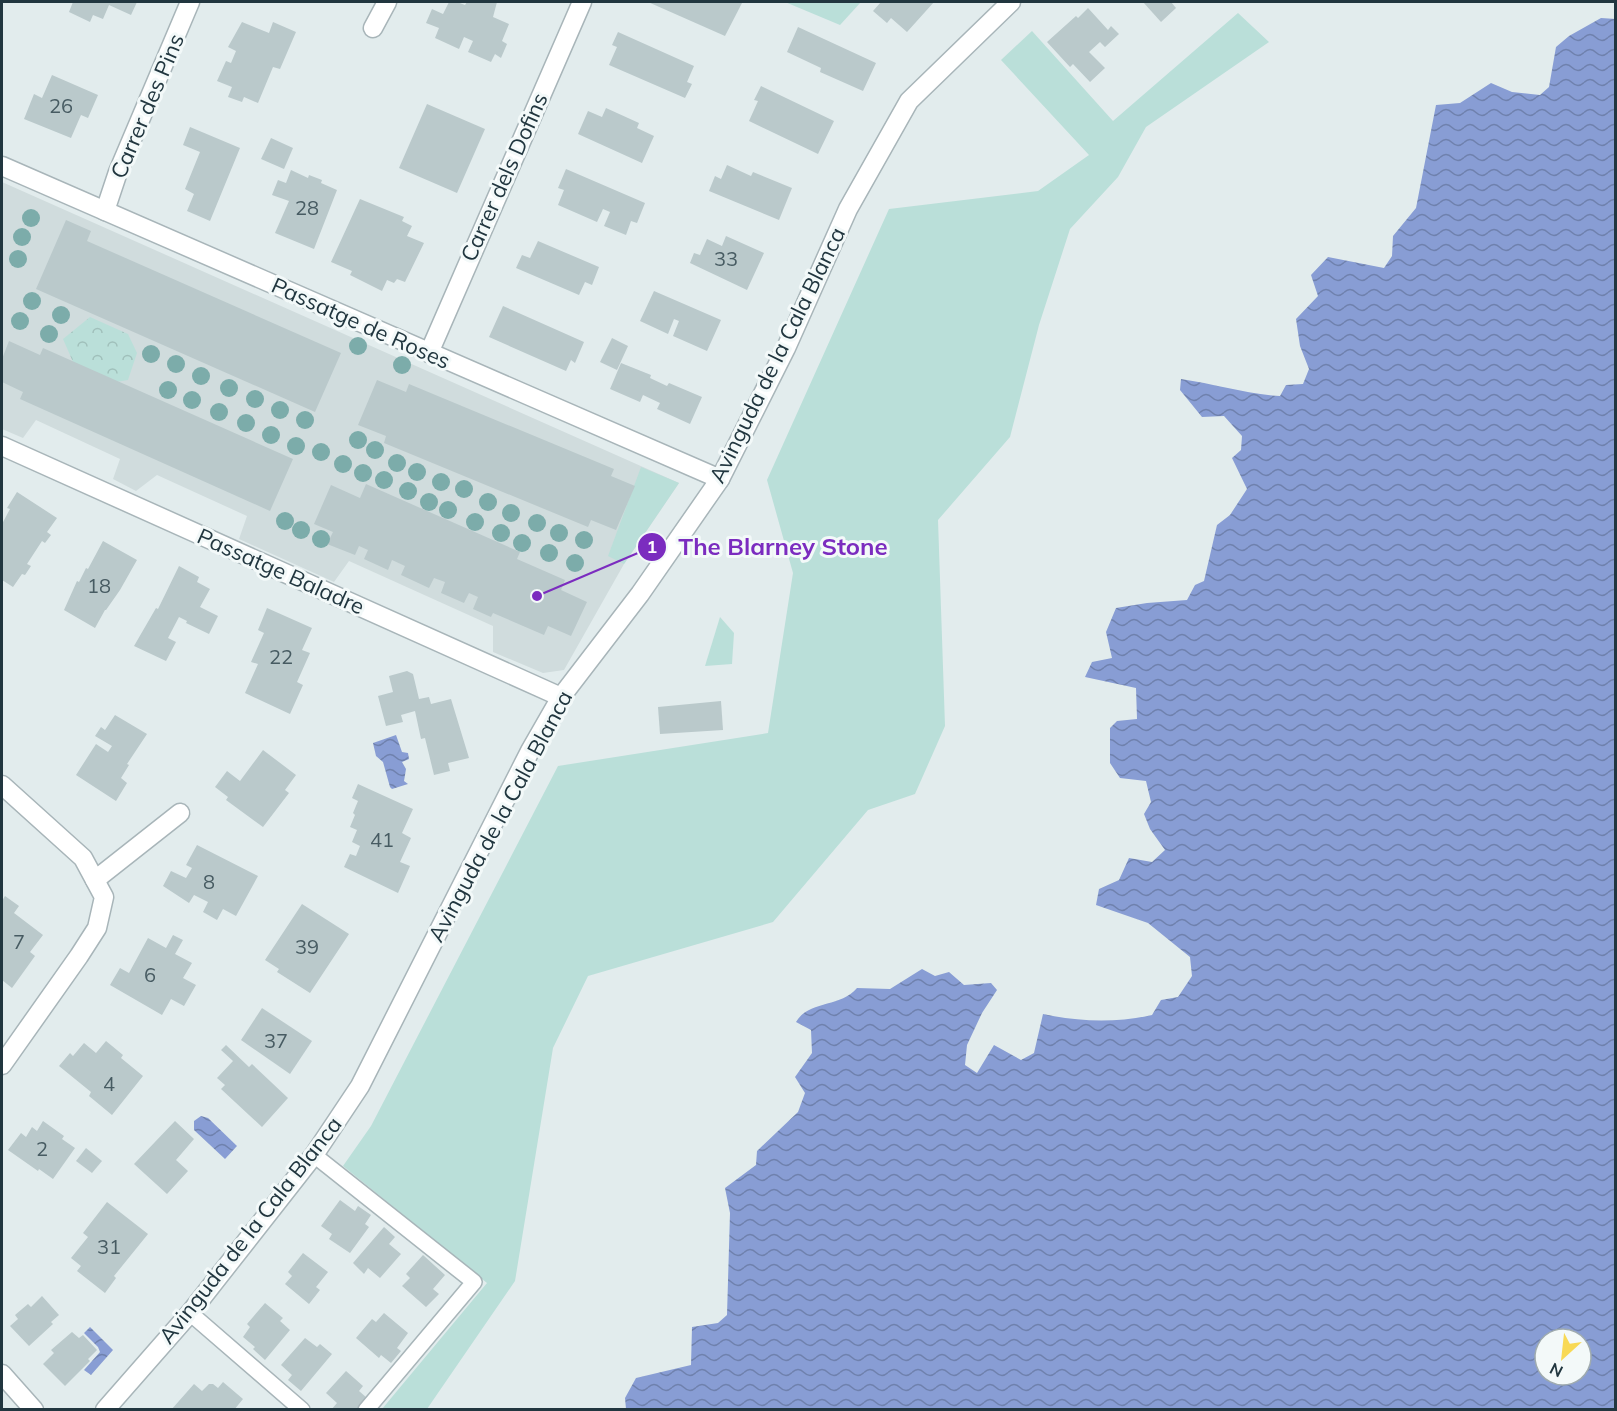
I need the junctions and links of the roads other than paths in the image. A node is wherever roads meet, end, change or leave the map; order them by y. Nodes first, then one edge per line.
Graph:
1 (190, 2) edge
2 (387, 2) edge
3 (582, 2) edge
4 (1011, 2) edge
5 (373, 28) dead end
6 (2, 166) edge
7 (105, 211) junction
8 (429, 353) junction
9 (2, 446) edge
10 (720, 479) junction
11 (561, 697) junction
12 (2, 785) edge
13 (180, 813) dead end
14 (95, 880) junction
15 (2, 1065) edge
16 (314, 1155) junction
17 (190, 1312) junction
18 (2, 1374) edge
19 (34, 1410) edge
20 (105, 1410) edge
21 (302, 1410) edge
22 (366, 1410) edge

1 - 7 street, Carrer des Pins
2 - 5 street
3 - 8 street, Carrer dels Dofins
4 - 10 street, Avinguda de la Cala Blanca
6 - 7 street, Passatge de Roses
7 - 8 street, Passatge de Roses
8 - 10 street, Passatge de Roses
9 - 11 street, Passatge Baladre
10 - 11 street, Avinguda de la Cala Blanca
11 - 16 street, Avinguda de la Cala Blanca
12 - 14 street
13 - 14 street
14 - 15 street
16 - 17 street, Avinguda de la Cala Blanca
16 - 22 lane
17 - 20 street, Avinguda de la Cala Blanca
17 - 21 lane
18 - 19 street

